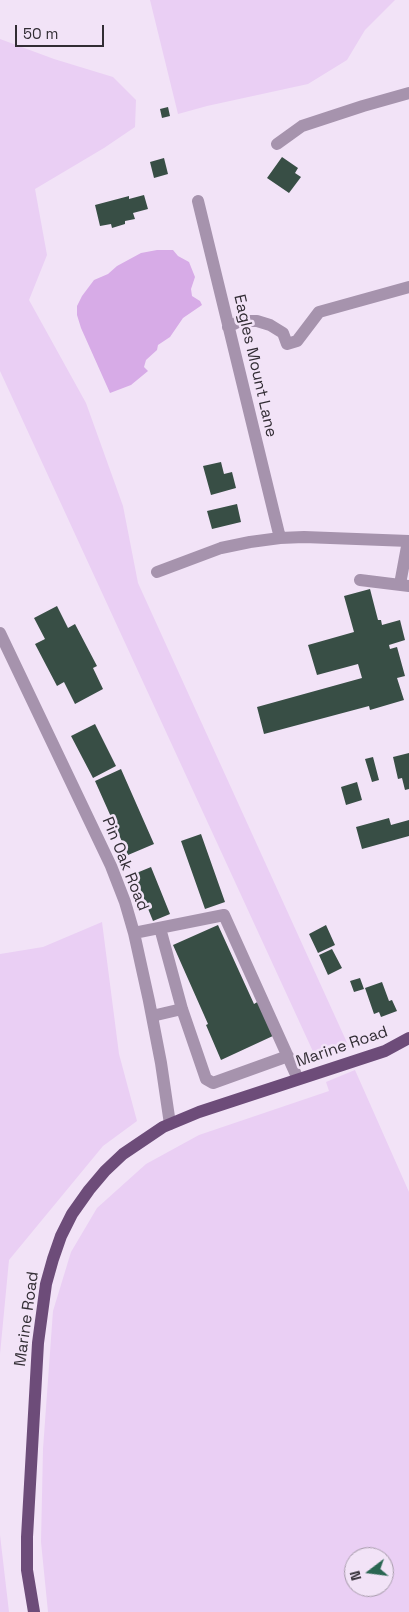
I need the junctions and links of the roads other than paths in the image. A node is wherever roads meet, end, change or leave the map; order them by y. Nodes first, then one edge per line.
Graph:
1 (409, 93) edge
2 (277, 144) dead end
3 (198, 201) dead end
4 (409, 287) edge
5 (228, 327) junction
6 (280, 538) junction
7 (408, 541) edge
8 (157, 572) dead end
9 (360, 580) dead end
10 (404, 585) edge
11 (0, 633) edge
12 (160, 928) junction
13 (134, 933) junction
14 (182, 1009) junction
15 (152, 1016) junction
16 (409, 1038) edge
17 (288, 1056) junction
18 (298, 1079) junction
19 (170, 1124) junction
20 (34, 1612) edge

1 - 2 street
3 - 5 street, Eagles Mount Lane
4 - 5 street
5 - 6 street, Eagles Mount Lane
6 - 7 street
6 - 8 street
7 - 10 street
9 - 10 street
11 - 13 street, Pin Oak Road
12 - 13 street
12 - 14 street
12 - 17 street
13 - 15 street, Pin Oak Road
14 - 15 street
14 - 17 street
15 - 19 street, Pin Oak Road
16 - 18 main road, Marine Road
17 - 18 street
18 - 19 main road, Marine Road
19 - 20 main road, Marine Road

